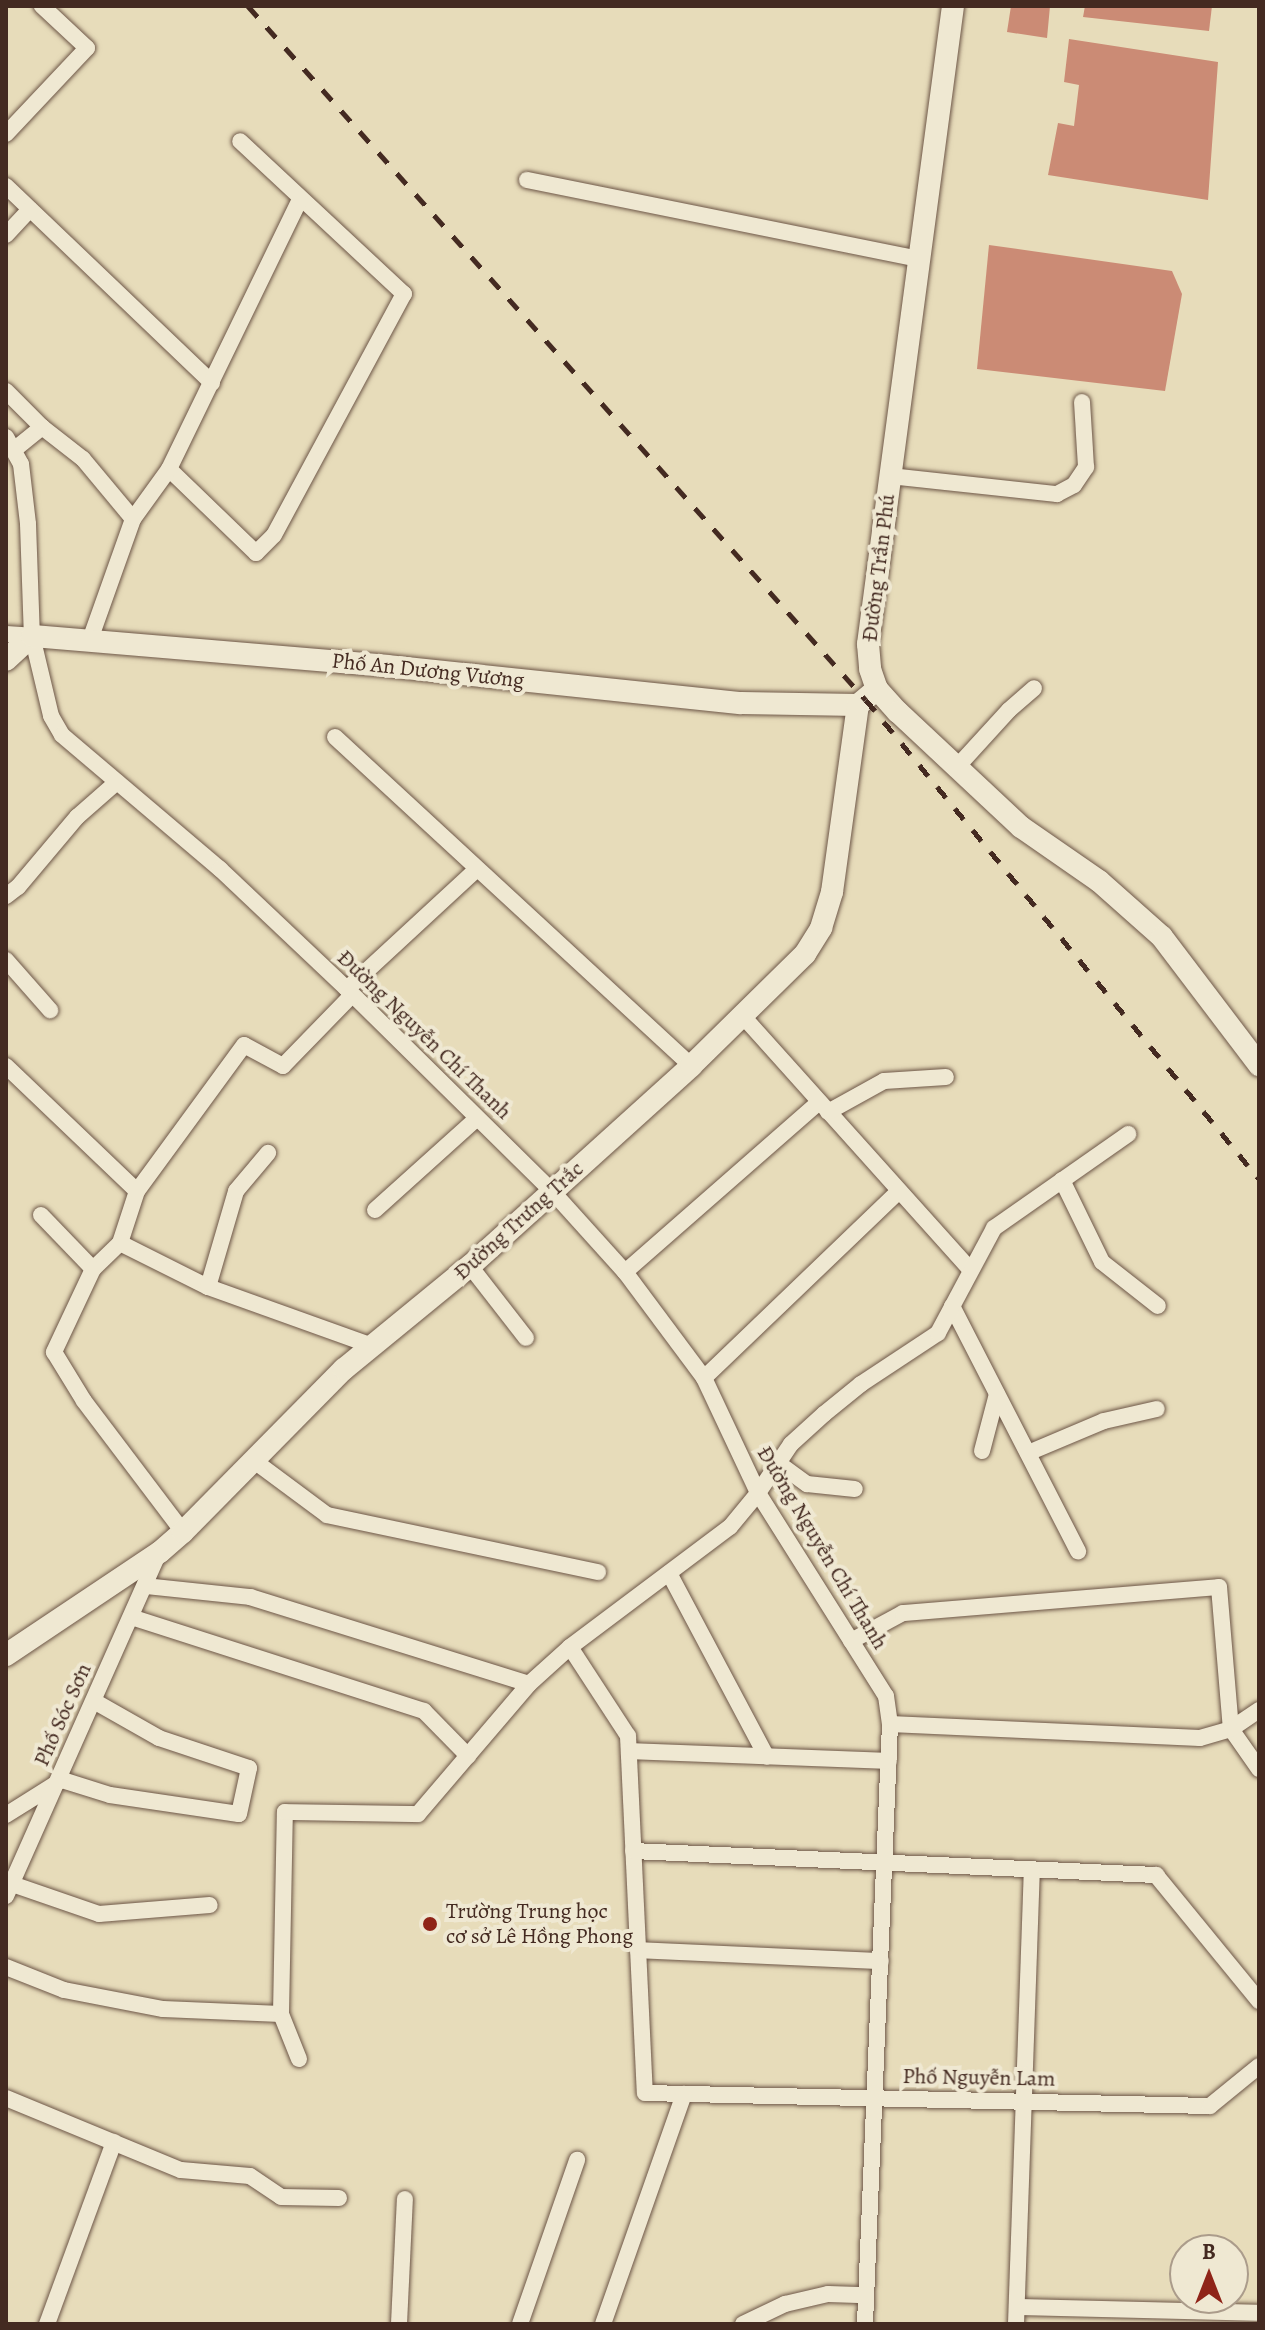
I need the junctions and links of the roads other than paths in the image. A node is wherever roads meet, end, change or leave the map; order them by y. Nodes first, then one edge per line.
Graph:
1 (42, 6) edge
2 (953, 6) edge
3 (6, 134) edge
4 (240, 141) dead end
5 (527, 180) dead end
6 (6, 186) edge
7 (300, 199) junction
8 (30, 209) junction
9 (6, 235) edge
10 (919, 259) junction
11 (212, 383) junction
12 (6, 391) edge
13 (1082, 402) dead end
14 (42, 427) junction
15 (11, 443) edge
16 (169, 469) junction
17 (890, 476) junction
18 (133, 519) junction
19 (6, 634) edge
20 (32, 636) junction
21 (90, 640) junction
22 (6, 660) edge
23 (1034, 688) dead end
24 (877, 689) junction
25 (858, 705) junction
26 (335, 737) dead end
27 (957, 767) junction
28 (117, 782) junction
29 (477, 869) junction
30 (6, 896) edge
31 (6, 960) edge
32 (350, 992) junction
33 (50, 1010) dead end
34 (741, 1014) junction
35 (1259, 1065) edge
36 (6, 1066) edge
37 (691, 1066) junction
38 (946, 1077) dead end
39 (824, 1107) junction
40 (477, 1118) junction
41 (1128, 1134) dead end
42 (268, 1153) dead end
43 (1062, 1180) junction
44 (137, 1191) junction
45 (552, 1191) junction
46 (899, 1191) junction
47 (375, 1210) dead end
48 (41, 1215) dead end
49 (120, 1243) junction
50 (470, 1266) junction
51 (93, 1269) junction
52 (971, 1270) junction
53 (625, 1272) junction
54 (208, 1287) junction
55 (952, 1306) junction
56 (1158, 1306) dead end
57 (526, 1338) dead end
58 (373, 1346) junction
59 (704, 1378) junction
60 (997, 1394) junction
61 (1157, 1409) dead end
62 (982, 1451) dead end
63 (1028, 1453) junction
64 (253, 1460) junction
65 (778, 1463) junction
66 (855, 1489) dead end
67 (758, 1493) junction
68 (183, 1532) junction
69 (1078, 1551) dead end
70 (160, 1552) junction
71 (598, 1572) dead end
72 (669, 1573) junction
73 (145, 1586) junction
74 (131, 1617) junction
75 (851, 1641) junction
76 (570, 1647) junction
77 (6, 1655) edge
78 (529, 1684) junction
79 (94, 1701) junction
80 (1259, 1710) edge
81 (890, 1724) junction
82 (1231, 1729) junction
83 (629, 1751) junction
84 (468, 1756) junction
85 (767, 1757) junction
86 (889, 1761) junction
87 (1259, 1769) edge
88 (58, 1781) junction
89 (6, 1815) edge
90 (633, 1851) junction
91 (885, 1865) junction
92 (1032, 1871) junction
93 (9, 1890) edge
94 (210, 1905) dead end
95 (638, 1950) junction
96 (881, 1961) junction
97 (6, 1967) edge
98 (1259, 2001) edge
99 (281, 2014) junction
100 (299, 2059) dead end
101 (1259, 2066) edge
102 (684, 2094) junction
103 (875, 2097) junction
104 (6, 2098) edge
105 (1026, 2101) junction
106 (114, 2142) junction
107 (577, 2160) dead end
108 (339, 2198) dead end
109 (405, 2199) dead end
110 (866, 2295) junction
111 (1259, 2313) edge
112 (1016, 2316) edge
113 (47, 2324) edge
114 (399, 2324) edge
115 (520, 2324) edge
116 (603, 2324) edge
117 (743, 2324) edge
118 (865, 2324) edge

1 - 3 street
2 - 10 street, Đường Trần Phú
4 - 7 street
5 - 10 street
6 - 8 street
7 - 11 street
7 - 16 street
8 - 9 street
8 - 11 street
10 - 17 street, Đường Trần Phú
11 - 16 street
12 - 14 street
13 - 17 street
14 - 15 street
14 - 18 street
15 - 20 street, Đường Nguyễn Chí Thanh
16 - 18 street
17 - 24 street, Đường Trần Phú
18 - 21 street
19 - 20 street
20 - 21 street, Phố An Dương Vương
20 - 22 street
20 - 28 street, Đường Nguyễn Chí Thanh
21 - 25 street, Phố An Dương Vương
23 - 27 street
24 - 25 street
24 - 27 street
25 - 34 street, Đường Trưng Trắc
26 - 29 street
27 - 35 street
28 - 30 street
28 - 32 street, Đường Nguyễn Chí Thanh
29 - 32 street
29 - 37 street
31 - 33 street
32 - 40 street, Đường Nguyễn Chí Thanh
32 - 44 street
34 - 37 street, Đường Trưng Trắc
34 - 39 street
36 - 44 street
37 - 45 street, Đường Trưng Trắc
38 - 39 street
39 - 46 street
39 - 53 street
40 - 45 street, Đường Nguyễn Chí Thanh
40 - 47 street
41 - 43 street
42 - 54 street
43 - 52 street
43 - 56 street
44 - 49 street
45 - 50 street, Đường Trưng Trắc
45 - 53 street, Đường Nguyễn Chí Thanh
46 - 52 street
46 - 59 street
48 - 51 street
49 - 51 street
49 - 54 street
50 - 57 street
50 - 58 street, Đường Trưng Trắc
51 - 68 street
52 - 55 street
53 - 59 street, Đường Nguyễn Chí Thanh
54 - 58 street
55 - 60 street
55 - 65 street
58 - 64 street, Đường Trưng Trắc
59 - 67 street, Đường Nguyễn Chí Thanh
60 - 62 street
60 - 63 street
61 - 63 street
63 - 69 street
64 - 68 street, Đường Trưng Trắc
64 - 71 street
65 - 66 street
65 - 67 street
67 - 72 street
67 - 75 street, Đường Nguyễn Chí Thanh
68 - 70 street, Đường Trưng Trắc
70 - 73 street, Phố Sóc Sơn
70 - 77 street, Đường Trưng Trắc
72 - 76 street
72 - 85 street
73 - 74 street, Phố Sóc Sơn
73 - 78 street
74 - 79 street, Phố Sóc Sơn
74 - 84 street
75 - 81 street, Đường Nguyễn Chí Thanh
75 - 82 street
76 - 78 street
76 - 83 street
78 - 84 street
79 - 88 street, Phố Sóc Sơn
79 - 88 street
80 - 82 street
81 - 82 street
81 - 86 street, Đường Nguyễn Chí Thanh
82 - 87 street
83 - 85 street
83 - 90 street
84 - 99 street
85 - 86 street
86 - 91 street, Đường Nguyễn Chí Thanh
88 - 89 street
88 - 93 street, Phố Sóc Sơn
90 - 91 street
90 - 95 street
91 - 92 street
91 - 96 street, Đường Nguyễn Chí Thanh
92 - 98 street
92 - 105 street
93 - 94 street
95 - 96 street
95 - 102 street, Phố Nguyễn Lam
96 - 103 street, Đường Nguyễn Chí Thanh
97 - 99 street
99 - 100 street
101 - 105 street, Phố Nguyễn Lam
102 - 103 street, Phố Nguyễn Lam
102 - 116 street
103 - 105 street, Phố Nguyễn Lam
103 - 110 street, Đường Nguyễn Chí Thanh
104 - 106 street
105 - 112 street
106 - 108 street
106 - 113 street
107 - 115 street
109 - 114 street
110 - 117 street
110 - 118 street, Đường Nguyễn Chí Thanh
111 - 112 street

